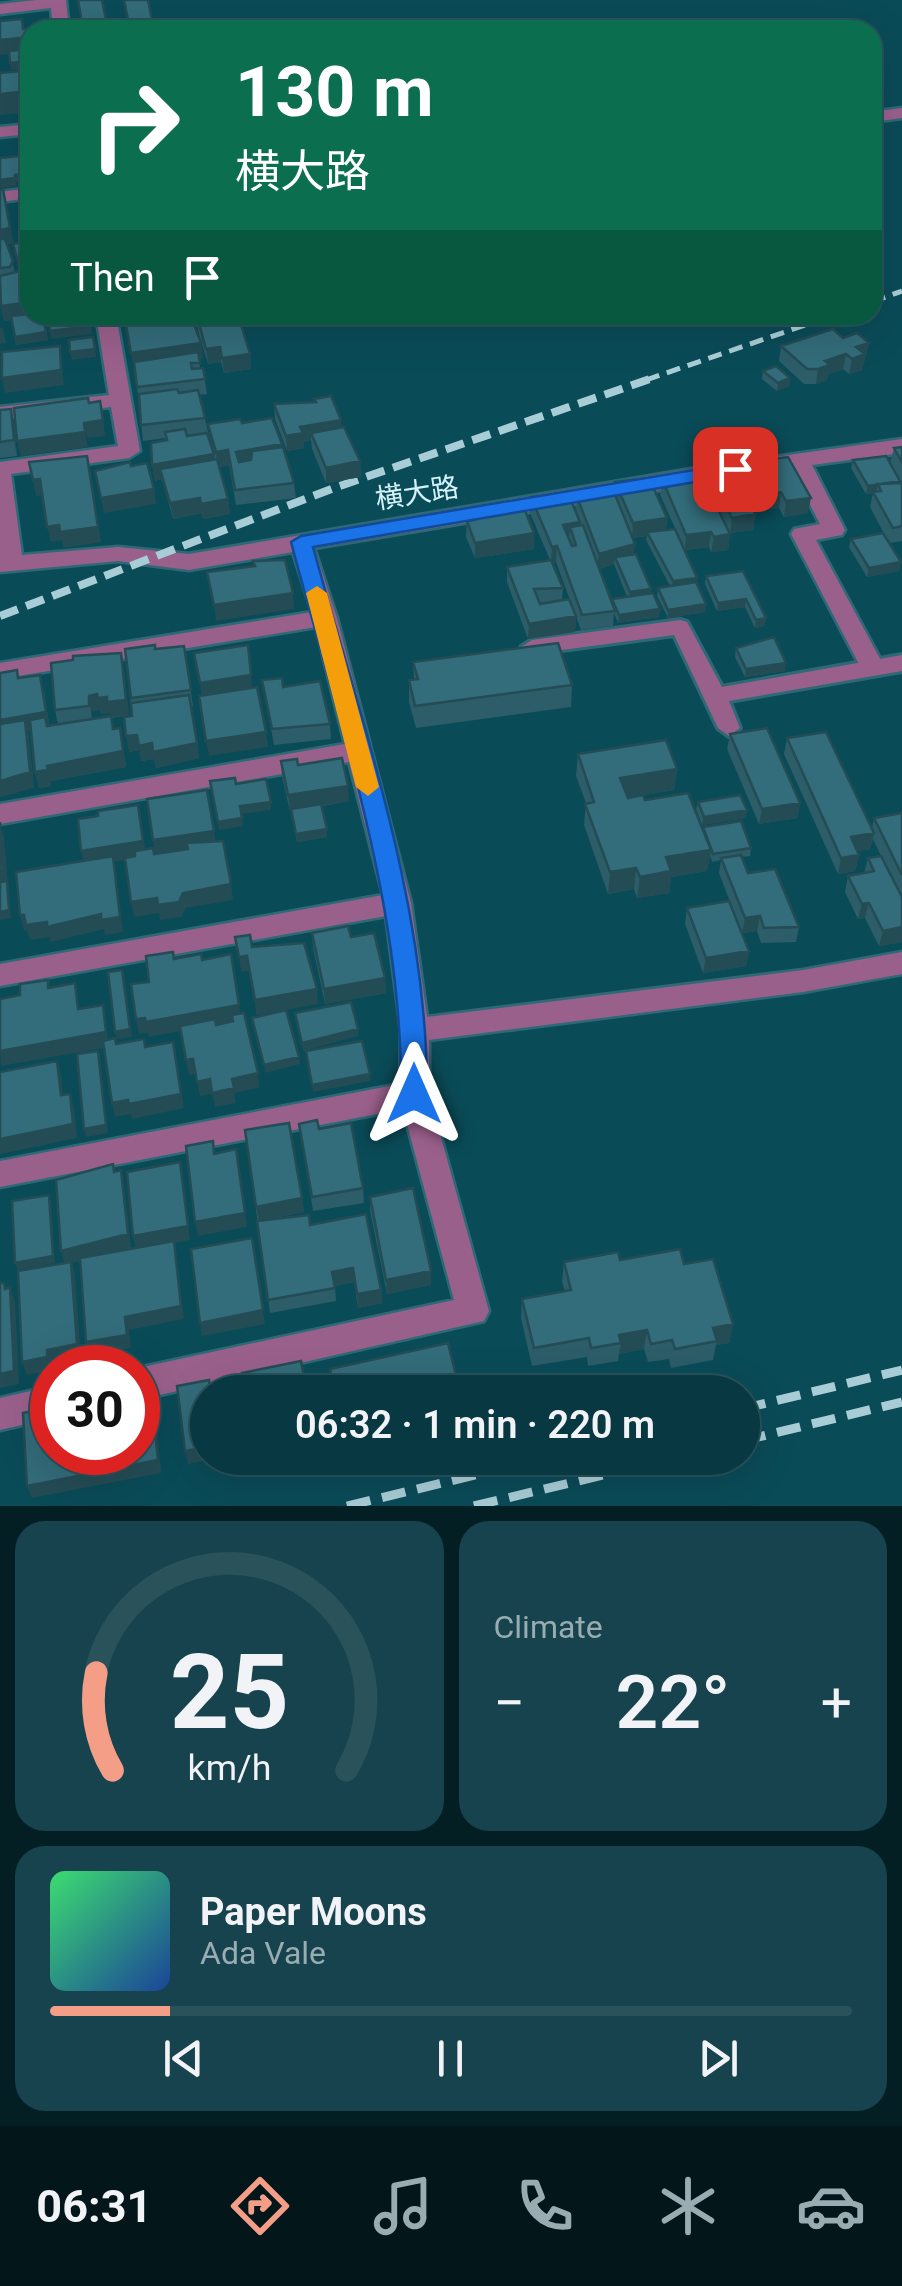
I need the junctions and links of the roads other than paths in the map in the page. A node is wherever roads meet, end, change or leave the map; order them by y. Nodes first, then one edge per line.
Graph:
1 (0, 10) edge
2 (61, 20) edge
3 (108, 325) edge
4 (122, 400) junction
5 (0, 413) edge
6 (902, 446) edge
7 (798, 460) junction
8 (0, 470) edge
9 (301, 542) junction
10 (6, 563) edge
11 (325, 618) junction
12 (523, 648) edge
13 (902, 663) edge
14 (873, 668) junction
15 (0, 671) edge
16 (716, 696) junction
17 (730, 728) dead end
18 (359, 752) junction
19 (0, 814) edge
20 (398, 903) junction
21 (902, 962) edge
22 (0, 974) edge
23 (414, 1030) junction
24 (414, 1094) junction
25 (0, 1174) edge
26 (160, 1379) edge
27 (30, 1407) edge
28 (0, 1414) edge

1 - 2 street
3 - 4 street
4 - 5 street
4 - 8 street
6 - 7 street, 横大路
7 - 9 street, 横大路
7 - 14 street
8 - 10 street
9 - 10 street, 横大路
9 - 11 street
11 - 15 street
11 - 18 street
12 - 16 lane
13 - 14 lane
14 - 16 lane
16 - 17 lane
18 - 19 street
18 - 20 street
20 - 22 street
20 - 23 street
21 - 23 street
23 - 24 street
24 - 25 street
24 - 26 street
27 - 28 street

